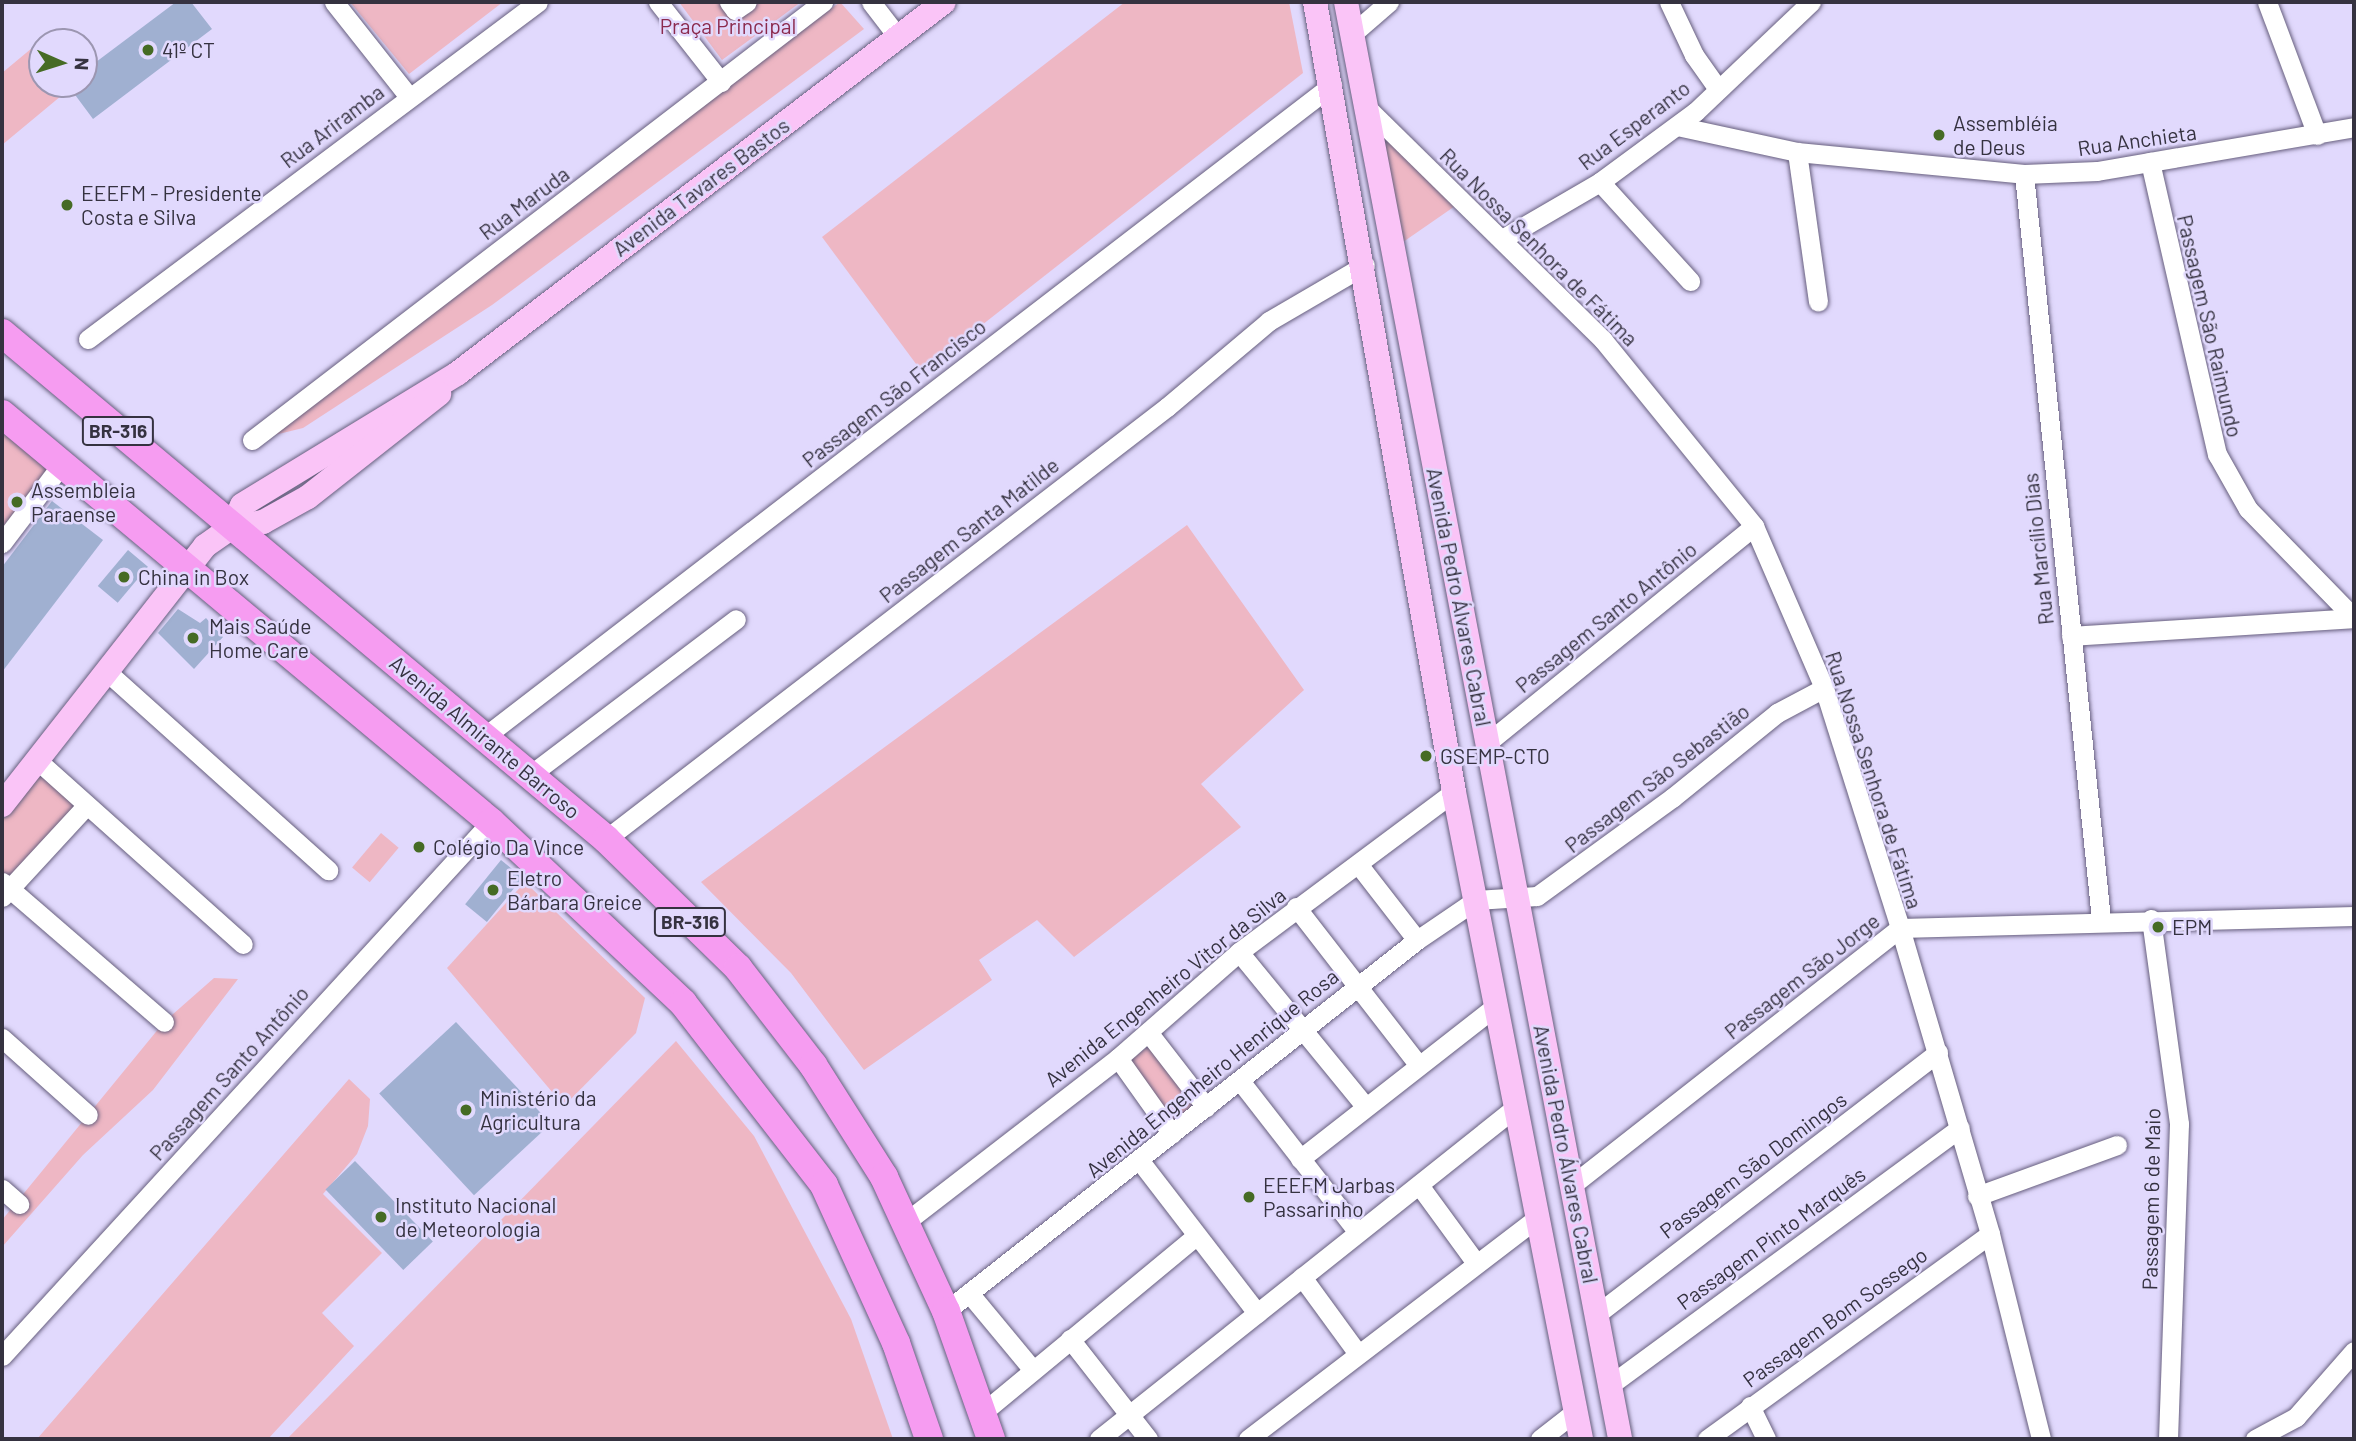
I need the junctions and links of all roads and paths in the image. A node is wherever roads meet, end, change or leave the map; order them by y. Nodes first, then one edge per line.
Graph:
1 (334, 2) edge
2 (658, 2) edge
3 (729, 2) edge
4 (747, 2) edge
5 (823, 2) edge
6 (871, 2) edge
7 (944, 2) edge
8 (1315, 2) edge
9 (1346, 2) edge
10 (1389, 2) edge
11 (1669, 2) edge
12 (1811, 2) edge
13 (2267, 2) edge
14 (529, 5) edge
15 (1352, 34) junction
16 (898, 37) junction
17 (721, 82) junction
18 (1332, 85) junction
19 (1718, 89) junction
20 (409, 97) junction
21 (1369, 110) junction
22 (1677, 126) junction
23 (2354, 127) edge
24 (2318, 135) junction
25 (1797, 152) junction
26 (2150, 162) junction
27 (2024, 174) junction
28 (1600, 182) junction
29 (1502, 239) junction
30 (1365, 265) junction
31 (1690, 281) dead end
32 (1818, 302) dead end
33 (3, 334) edge
34 (88, 339) dead end
35 (2, 414) edge
36 (252, 440) dead end
37 (62, 464) junction
38 (1754, 526) junction
39 (231, 528) junction
40 (2, 543) edge
41 (184, 568) junction
42 (2354, 618) edge
43 (736, 619) dead end
44 (2071, 636) junction
45 (105, 670) junction
46 (1824, 688) junction
47 (484, 737) junction
48 (1487, 743) junction
49 (37, 760) junction
50 (530, 775) junction
51 (1454, 792) junction
52 (2, 805) edge
53 (87, 805) junction
54 (491, 822) junction
55 (606, 839) junction
56 (1357, 864) junction
57 (328, 870) dead end
58 (4, 890) edge
59 (1476, 900) junction
60 (1518, 900) junction
61 (1296, 907) junction
62 (2354, 916) edge
63 (2101, 919) junction
64 (2151, 919) junction
65 (1900, 928) junction
66 (1417, 940) junction
67 (243, 944) dead end
68 (1239, 952) junction
69 (1358, 986) junction
70 (1497, 1005) junction
71 (164, 1022) dead end
72 (1304, 1029) junction
73 (1149, 1032) junction
74 (2, 1038) edge
75 (1938, 1052) junction
76 (1118, 1058) junction
77 (1418, 1064) junction
78 (1241, 1082) junction
79 (1365, 1106) junction
80 (1206, 1107) junction
81 (1516, 1107) junction
82 (88, 1115) dead end
83 (1960, 1128) junction
84 (1172, 1134) junction
85 (2117, 1145) dead end
86 (1300, 1159) junction
87 (1140, 1161) junction
88 (1419, 1185) junction
89 (1572, 1185) junction
90 (2, 1189) edge
91 (1977, 1196) junction
92 (19, 1205) dead end
93 (1538, 1217) junction
94 (908, 1221) junction
95 (1357, 1231) junction
96 (1990, 1234) junction
97 (1196, 1236) junction
98 (1476, 1263) junction
99 (1302, 1277) junction
100 (969, 1293) junction
101 (946, 1311) junction
102 (1257, 1313) junction
103 (1597, 1314) junction
104 (1070, 1339) junction
105 (1356, 1352) junction
106 (2354, 1352) edge
107 (2, 1356) edge
108 (1033, 1370) junction
109 (1610, 1385) junction
110 (1750, 1406) junction
111 (1576, 1411) junction
112 (1128, 1414) junction
113 (986, 1426) edge
114 (929, 1439) edge
115 (1099, 1439) edge
116 (1147, 1439) edge
117 (1248, 1439) edge
118 (1540, 1439) edge
119 (1581, 1439) edge
120 (1620, 1439) edge
121 (1707, 1439) edge
122 (1766, 1439) edge
123 (2040, 1439) edge
124 (2168, 1439) edge
125 (2255, 1439) edge

1 - 20 street
2 - 17 street
3 - 4 street
5 - 17 street, Rua Maruda
6 - 16 street
7 - 16 main road, Avenida Tavares Bastos
8 - 18 main road, Avenida Pedro Álvares Cabral
9 - 15 main road, Avenida Pedro Álvares Cabral
10 - 15 street
11 - 19 street
12 - 19 street, Rua Esperanto
13 - 24 street
14 - 20 street, Rua Ariramba
15 - 21 main road, Avenida Pedro Álvares Cabral
16 - 39 main road, Avenida Tavares Bastos
17 - 36 street, Rua Maruda
18 - 30 main road, Avenida Pedro Álvares Cabral
18 - 47 street, Passagem São Francisco
19 - 22 street, Rua Esperanto
20 - 34 street, Rua Ariramba
21 - 29 street, Rua Nossa Senhora de Fátima
21 - 48 main road, Avenida Pedro Álvares Cabral
22 - 25 street, Rua Anchieta
22 - 28 street, Rua Esperanto
23 - 24 street, Rua Anchieta
24 - 26 street, Rua Anchieta
25 - 27 street, Rua Anchieta
25 - 32 street
26 - 27 street, Rua Anchieta
26 - 42 street, Passagem São Raimundo
27 - 44 street, Rua Marcílio Dias
28 - 29 street, Rua Esperanto
28 - 31 street
29 - 38 street, Rua Nossa Senhora de Fátima
30 - 51 main road, Avenida Pedro Álvares Cabral
30 - 55 street, Passagem Santa Matilde
33 - 39 highway, Avenida Almirante Barroso / BR-316
35 - 37 highway, BR-316
37 - 40 street
37 - 41 highway, BR-316
38 - 46 street, Rua Nossa Senhora de Fátima
38 - 48 street, Passagem Santo Antônio
39 - 41 main road, Avenida Tavares Bastos
39 - 47 highway, Avenida Almirante Barroso / BR-316
41 - 45 main road, Avenida Tavares Bastos
41 - 54 highway, BR-316
42 - 44 street
43 - 50 street
44 - 63 street, Rua Marcílio Dias
45 - 49 main road, Avenida Tavares Bastos
45 - 57 street
46 - 60 street, Passagem São Sebastião
46 - 65 street, Rua Nossa Senhora de Fátima
47 - 50 highway, Avenida Almirante Barroso / BR-316
48 - 60 main road, Avenida Pedro Álvares Cabral
49 - 52 main road, Avenida Tavares Bastos
49 - 53 street
50 - 55 highway, Avenida Almirante Barroso / BR-316
51 - 56 street, Avenida Engenheiro Vitor da Silva
51 - 59 main road, Avenida Pedro Álvares Cabral
53 - 58 street
53 - 67 street
54 - 107 street, Passagem Santo Antônio
54 - 114 highway, BR-316
55 - 94 highway, Avenida Almirante Barroso / BR-316
56 - 61 street, Avenida Engenheiro Vitor da Silva
56 - 66 street
58 - 71 street
59 - 60 street
59 - 66 street, Avenida Engenheiro Henrique Rosa
59 - 70 main road, Avenida Pedro Álvares Cabral
60 - 89 main road, Avenida Pedro Álvares Cabral
61 - 68 street, Avenida Engenheiro Vitor da Silva
61 - 69 street
62 - 64 street, Passagem São Jorge
63 - 64 street, Passagem São Jorge
63 - 65 street, Passagem São Jorge
64 - 124 street, Passagem 6 de Maio
65 - 75 street, Rua Nossa Senhora de Fátima
65 - 89 street, Passagem São Jorge
66 - 69 street, Avenida Engenheiro Henrique Rosa
68 - 72 street
68 - 73 street, Avenida Engenheiro Vitor da Silva
69 - 72 street, Avenida Engenheiro Henrique Rosa
69 - 77 street
70 - 77 street
70 - 81 main road, Avenida Pedro Álvares Cabral
72 - 78 street, Avenida Engenheiro Henrique Rosa
72 - 79 street
73 - 76 street, Avenida Engenheiro Vitor da Silva
73 - 80 street
74 - 82 street
75 - 83 street, Rua Nossa Senhora de Fátima
75 - 103 street, Passagem São Domingos
76 - 84 street
76 - 94 street, Avenida Engenheiro Vitor da Silva
77 - 79 street
78 - 80 street, Avenida Engenheiro Henrique Rosa
78 - 86 street
79 - 86 street
80 - 84 street, Avenida Engenheiro Henrique Rosa
81 - 88 street
81 - 93 main road, Avenida Pedro Álvares Cabral
83 - 91 street, Rua Nossa Senhora de Fátima
83 - 109 street, Passagem Pinto Marquês
84 - 87 street, Avenida Engenheiro Henrique Rosa
85 - 91 street
86 - 95 street
87 - 97 street
87 - 100 street, Avenida Engenheiro Henrique Rosa
88 - 95 street
88 - 98 street
89 - 103 main road, Avenida Pedro Álvares Cabral
90 - 92 street
91 - 96 street, Rua Nossa Senhora de Fátima
93 - 98 street
93 - 111 main road, Avenida Pedro Álvares Cabral
94 - 101 highway, Avenida Almirante Barroso / BR-316
95 - 99 street
96 - 110 street, Passagem Bom Sossego
96 - 123 street, Rua Nossa Senhora de Fátima
97 - 102 street
97 - 104 street
98 - 105 street
99 - 102 street
99 - 105 street
100 - 101 street, Avenida Engenheiro Henrique Rosa
100 - 108 street
101 - 113 highway, Avenida Almirante Barroso / BR-316
102 - 112 street
103 - 109 main road, Avenida Pedro Álvares Cabral
104 - 108 street
104 - 112 street
105 - 117 street
106 - 125 street
108 - 113 street
109 - 120 main road, Avenida Pedro Álvares Cabral
110 - 121 street, Passagem Bom Sossego
110 - 122 street
111 - 118 street
111 - 119 main road, Avenida Pedro Álvares Cabral
112 - 115 street
112 - 116 street

